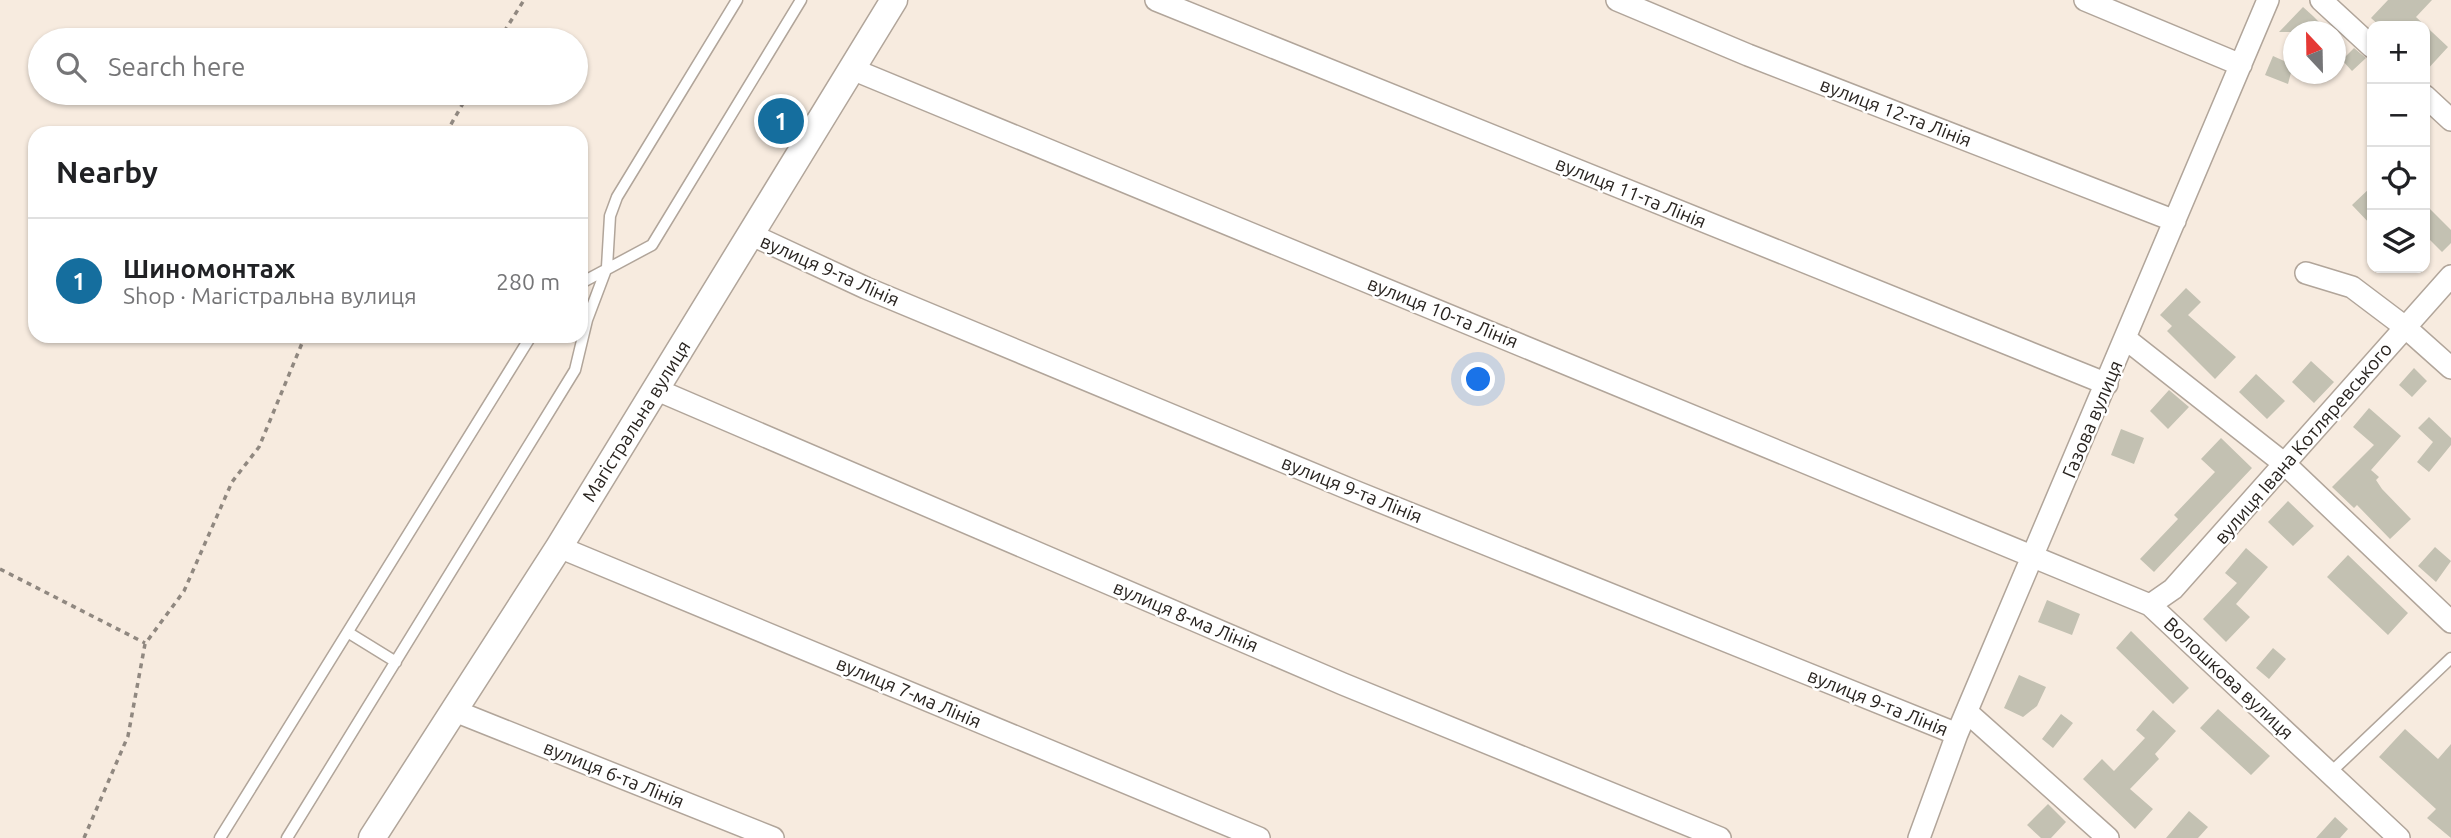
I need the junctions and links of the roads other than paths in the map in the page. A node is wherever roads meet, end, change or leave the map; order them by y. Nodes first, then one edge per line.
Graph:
1 (737, 0) edge
2 (801, 0) edge
3 (894, 0) edge
4 (1156, 0) edge
5 (1618, 0) edge
6 (2085, 0) edge
7 (2268, 0) edge
8 (2321, 0) edge
9 (2367, 42) edge
10 (2241, 65) junction
11 (852, 69) junction
12 (2430, 101) edge
13 (2451, 120) edge
14 (2175, 221) junction
15 (752, 235) junction
16 (607, 267) junction
17 (2306, 273) dead end
18 (2451, 276) edge
19 (588, 279) edge
20 (588, 317) edge
21 (2405, 327) junction
22 (2126, 339) junction
23 (527, 343) edge
24 (581, 343) edge
25 (2451, 368) edge
26 (2107, 384) junction
27 (655, 389) junction
28 (2286, 465) junction
29 (559, 547) junction
30 (2035, 556) junction
31 (2150, 605) junction
32 (2451, 622) edge
33 (348, 633) junction
34 (2451, 658) edge
35 (396, 662) junction
36 (455, 711) junction
37 (1968, 713) junction
38 (1957, 734) junction
39 (2330, 773) junction
40 (220, 838) edge
41 (287, 838) edge
42 (372, 838) edge
43 (773, 838) edge
44 (1259, 838) edge
45 (1720, 838) edge
46 (1919, 838) edge
47 (2108, 838) edge
48 (2399, 838) edge

1 - 16 lane
2 - 16 lane
3 - 11 street, Магістральна вулиця
4 - 26 street, вулиця 11-та Лінія
5 - 14 street, вулиця 12-та Лінія
6 - 10 street
7 - 10 street, Газова вулиця
8 - 9 street
10 - 14 street, Газова вулиця
11 - 15 street, Магістральна вулиця
11 - 30 street, вулиця 10-та Лінія
12 - 13 street
14 - 22 street, Газова вулиця
15 - 27 street, Магістральна вулиця
15 - 38 street, вулиця 9-та Лінія
16 - 19 lane
16 - 20 lane
17 - 21 street
18 - 21 street, вулиця Івана Котляревського
21 - 25 street
21 - 28 street, вулиця Івана Котляревського
22 - 26 street, Газова вулиця
22 - 28 street
23 - 33 lane
24 - 35 lane
26 - 30 street, Газова вулиця
27 - 29 street, Магістральна вулиця
27 - 45 street, вулиця 8-ма Лінія
28 - 31 street, вулиця Івана Котляревського
28 - 32 street
29 - 36 street, Магістральна вулиця
29 - 44 street, вулиця 7-ма Лінія
30 - 31 street, Волошкова вулиця
30 - 37 street, Газова вулиця
31 - 39 street, Волошкова вулиця
33 - 35 lane
33 - 40 lane
34 - 39 lane
35 - 41 lane
36 - 42 street, Магістральна вулиця
36 - 43 street, вулиця 6-та Лінія
37 - 38 street, Газова вулиця
37 - 47 street
38 - 46 street, Газова вулиця
39 - 48 street, Волошкова вулиця

